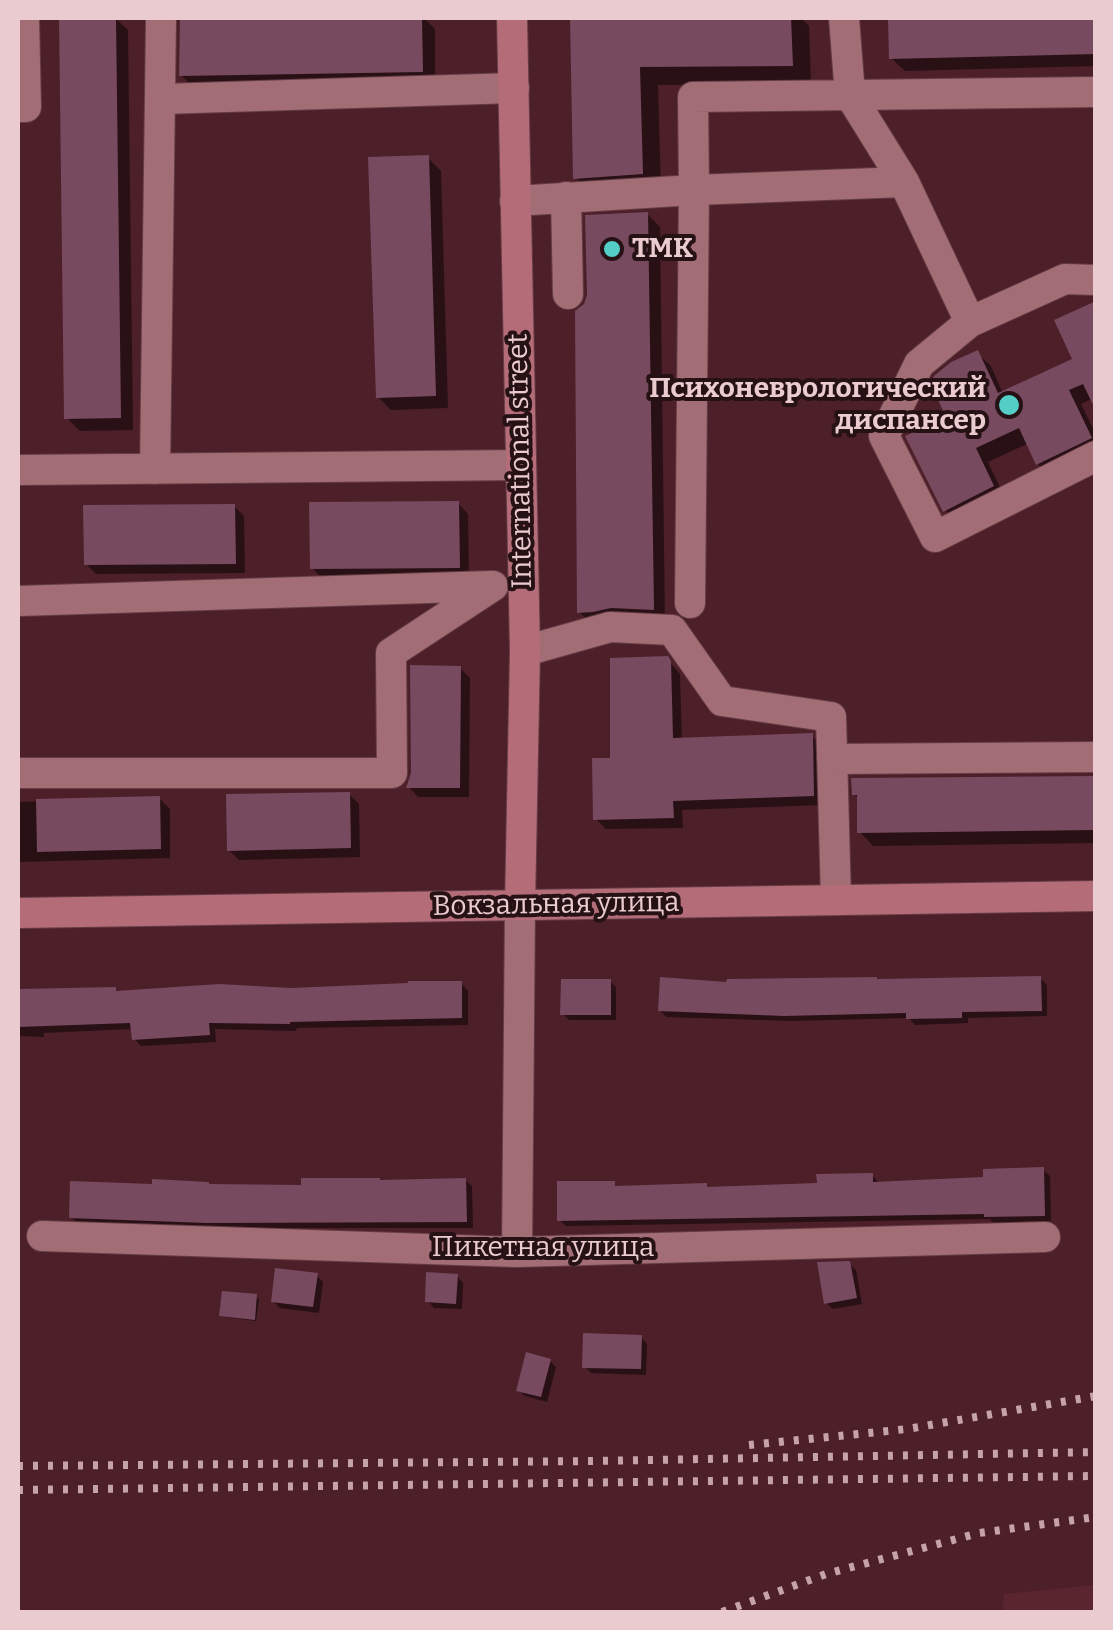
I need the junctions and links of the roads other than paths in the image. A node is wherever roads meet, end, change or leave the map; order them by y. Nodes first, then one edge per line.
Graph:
1 (24, 18) edge
2 (161, 18) edge
3 (512, 18) edge
4 (844, 18) edge
5 (514, 88) junction
6 (1096, 92) edge
7 (850, 95) junction
8 (162, 99) junction
9 (18, 107) edge
10 (904, 182) junction
11 (694, 190) junction
12 (566, 197) junction
13 (515, 201) junction
14 (1096, 280) edge
15 (568, 294) dead end
16 (970, 322) junction
17 (1096, 456) edge
18 (522, 466) junction
19 (155, 469) junction
20 (18, 470) edge
21 (524, 581) junction
22 (493, 586) junction
23 (18, 601) edge
24 (690, 603) dead end
25 (525, 651) junction
26 (1096, 757) edge
27 (832, 759) junction
28 (18, 772) edge
29 (1096, 896) edge
30 (836, 900) junction
31 (520, 905) junction
32 (18, 914) edge
33 (42, 1236) dead end
34 (1045, 1238) dead end
35 (517, 1252) junction

1 - 9 street
2 - 8 street
3 - 5 main road, International street
4 - 7 street
5 - 8 street
5 - 13 main road, International street
6 - 7 street
7 - 10 street
7 - 11 street
8 - 19 street
10 - 11 street
10 - 16 street
11 - 12 street
11 - 24 street
12 - 13 street
12 - 15 street
13 - 18 main road, International street
14 - 16 street
16 - 17 street
18 - 19 street
18 - 21 main road, International street
19 - 20 street
21 - 22 street
21 - 25 main road, International street
22 - 23 street
22 - 28 street
25 - 27 street
25 - 31 main road, International street
26 - 27 street
27 - 30 street
29 - 30 main road, Вокзальная улица
30 - 31 main road, Вокзальная улица
31 - 32 main road, Вокзальная улица
31 - 35 street
33 - 35 street, Пикетная улица
34 - 35 street, Пикетная улица

